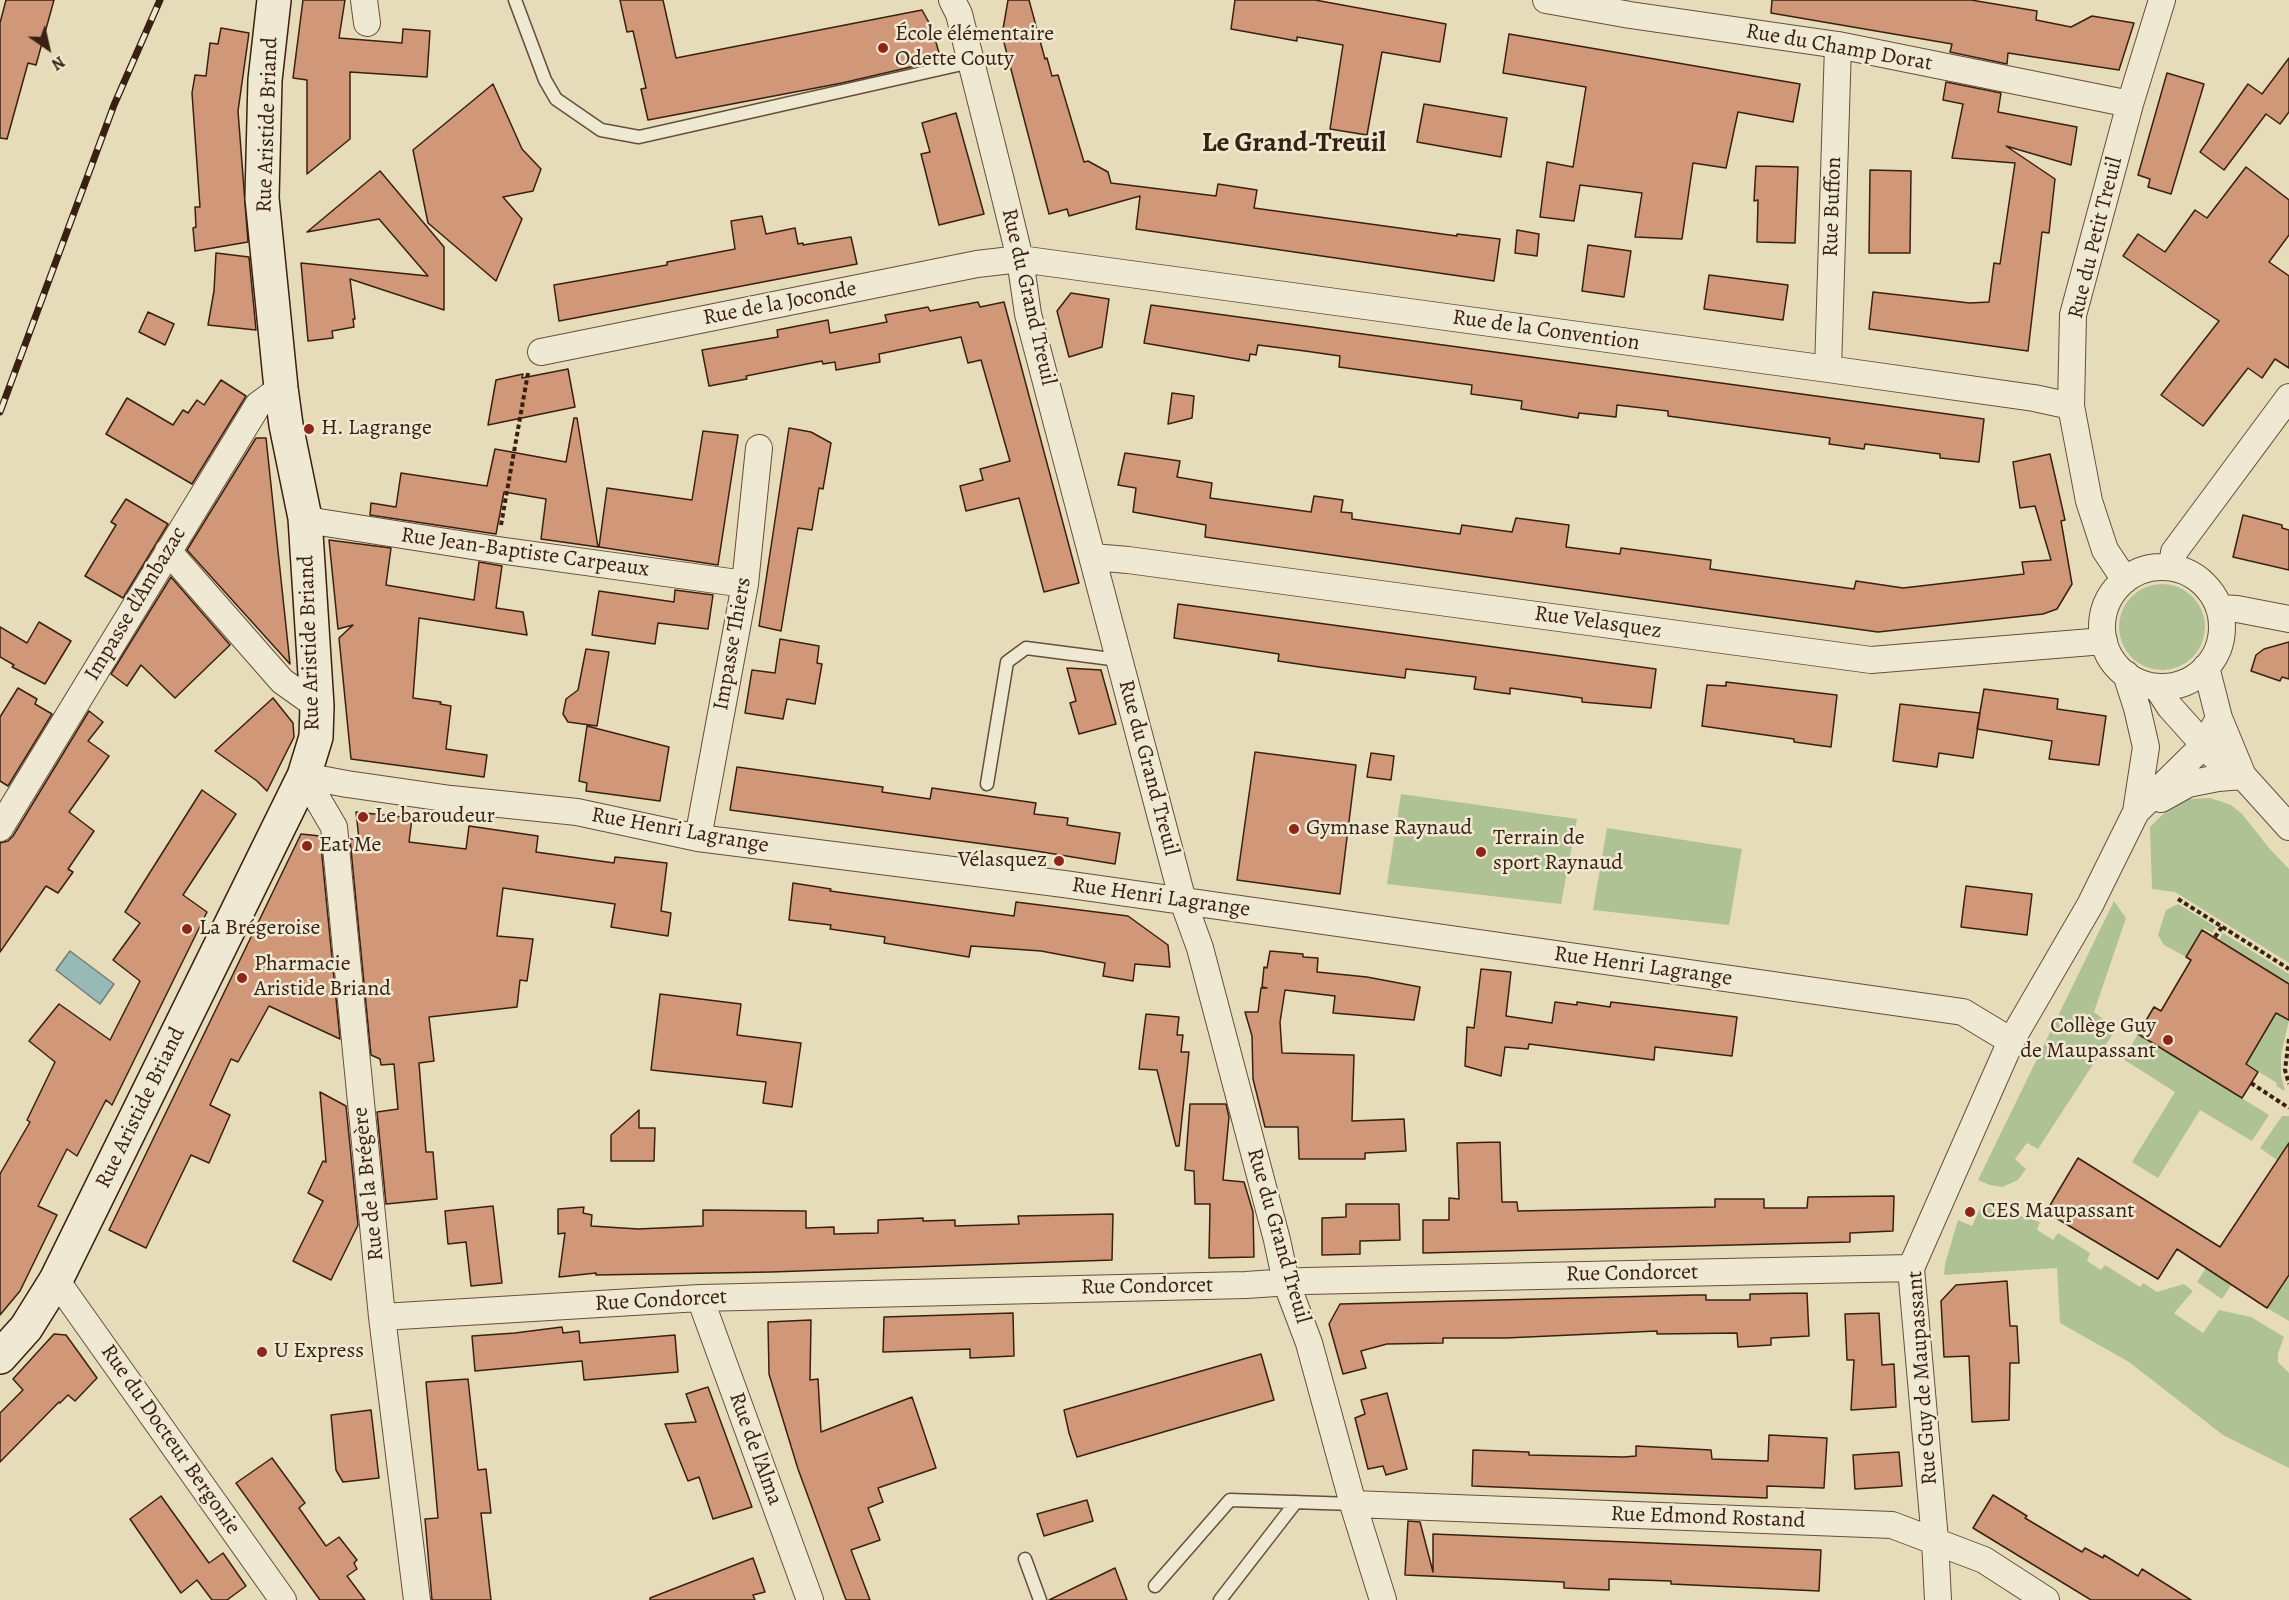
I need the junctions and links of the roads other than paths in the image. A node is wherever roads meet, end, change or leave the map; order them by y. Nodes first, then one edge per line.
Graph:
1 (274, 0) edge
2 (515, 0) edge
3 (952, 0) edge
4 (1546, 0) edge
5 (2162, 0) edge
6 (1626, 7) edge
7 (1838, 45) junction
8 (971, 62) junction
9 (2130, 104) junction
10 (1020, 260) junction
11 (541, 352) road end
12 (1828, 369) junction
13 (281, 388) junction
14 (2289, 397) edge
15 (2071, 406) junction
16 (759, 448) dead end
17 (305, 518) junction
18 (168, 551) junction
19 (1093, 557) junction
20 (2172, 567) junction
21 (2125, 580) junction
22 (745, 584) junction
23 (2219, 608) junction
24 (2289, 619) edge
25 (2104, 641) junction
26 (1119, 660) junction
27 (2206, 668) junction
28 (2126, 674) junction
29 (2157, 687) junction
30 (317, 706) junction
31 (2219, 718) junction
32 (2204, 745) junction
33 (304, 776) junction
34 (2243, 776) junction
35 (987, 784) dead end
36 (2136, 812) junction
37 (2289, 827) edge
38 (0, 828) edge
39 (698, 838) junction
40 (1183, 901) junction
41 (2012, 1041) junction
42 (1911, 1268) junction
43 (56, 1280) junction
44 (1286, 1282) junction
45 (700, 1298) junction
46 (382, 1317) junction
47 (0, 1357) edge
48 (1296, 1502) junction
49 (1353, 1504) junction
50 (1935, 1540) junction
51 (1025, 1558) dead end
52 (1155, 1586) dead end
53 (283, 1600) edge
54 (417, 1600) edge
55 (810, 1600) edge
56 (1040, 1600) edge
57 (1220, 1600) edge
58 (1383, 1600) edge
59 (1938, 1600) edge
60 (2046, 1600) edge

1 - 13 street, Rue Aristide Briand
2 - 8 lane
3 - 8 street, Rue du Grand Treuil
4 - 6 street, Rue du Champ Dorat
5 - 9 street, Rue du Petit Treuil
6 - 7 street, Rue du Champ Dorat
7 - 9 street, Rue du Champ Dorat
7 - 12 street, Rue Buffon
8 - 10 street, Rue du Grand Treuil
9 - 15 street, Rue du Petit Treuil
10 - 11 street, Rue de la Joconde
10 - 12 street, Rue de la Convention
10 - 19 street, Rue du Grand Treuil
12 - 15 street, Rue de la Convention
13 - 17 street, Rue Aristide Briand
13 - 18 street, Impasse d'Ambazac
14 - 20 street
15 - 21 street, Rue du Petit Treuil
16 - 22 street, Impasse Thiers
17 - 22 street, Rue Jean-Baptiste Carpeaux
17 - 30 street, Rue Aristide Briand
18 - 30 street
18 - 38 street, Impasse d'Ambazac
19 - 25 street, Rue Velasquez
19 - 26 street, Rue du Grand Treuil
20 - 21 street
20 - 23 street
21 - 25 street
22 - 39 street, Impasse Thiers
23 - 24 street
23 - 27 street
25 - 28 street
26 - 35 lane
26 - 40 street, Rue du Grand Treuil
27 - 29 street
27 - 31 street
28 - 29 street
28 - 36 street, Rue Guy de Maupassant
29 - 32 street
30 - 33 street, Rue Aristide Briand
31 - 32 street, Rue Guy de Maupassant
31 - 34 street
32 - 34 street
32 - 36 street, Rue Guy de Maupassant
33 - 39 street, Rue Henri Lagrange
33 - 43 street, Rue Aristide Briand
33 - 46 street, Rue de la Brégère
34 - 36 street
34 - 37 street
36 - 41 street, Rue Guy de Maupassant
39 - 40 street, Rue Henri Lagrange
40 - 41 street, Rue Henri Lagrange
40 - 44 street, Rue du Grand Treuil
41 - 42 street, Rue Guy de Maupassant
42 - 44 street, Rue Condorcet
42 - 50 street, Rue Guy de Maupassant
43 - 47 street, Rue Aristide Briand
43 - 53 street, Rue du Docteur Bergonie
44 - 45 street, Rue Condorcet
44 - 49 street, Rue du Grand Treuil
45 - 46 street, Rue Condorcet
45 - 55 street, Rue de l'Alma
46 - 54 street, Rue de la Brégère
48 - 49 lane
48 - 52 lane
48 - 57 lane
49 - 50 street, Rue Edmond Rostand
49 - 58 street, Rue du Grand Treuil
50 - 59 street, Rue Guy de Maupassant
50 - 60 street, Rue Edmond Rostand
51 - 56 lane

